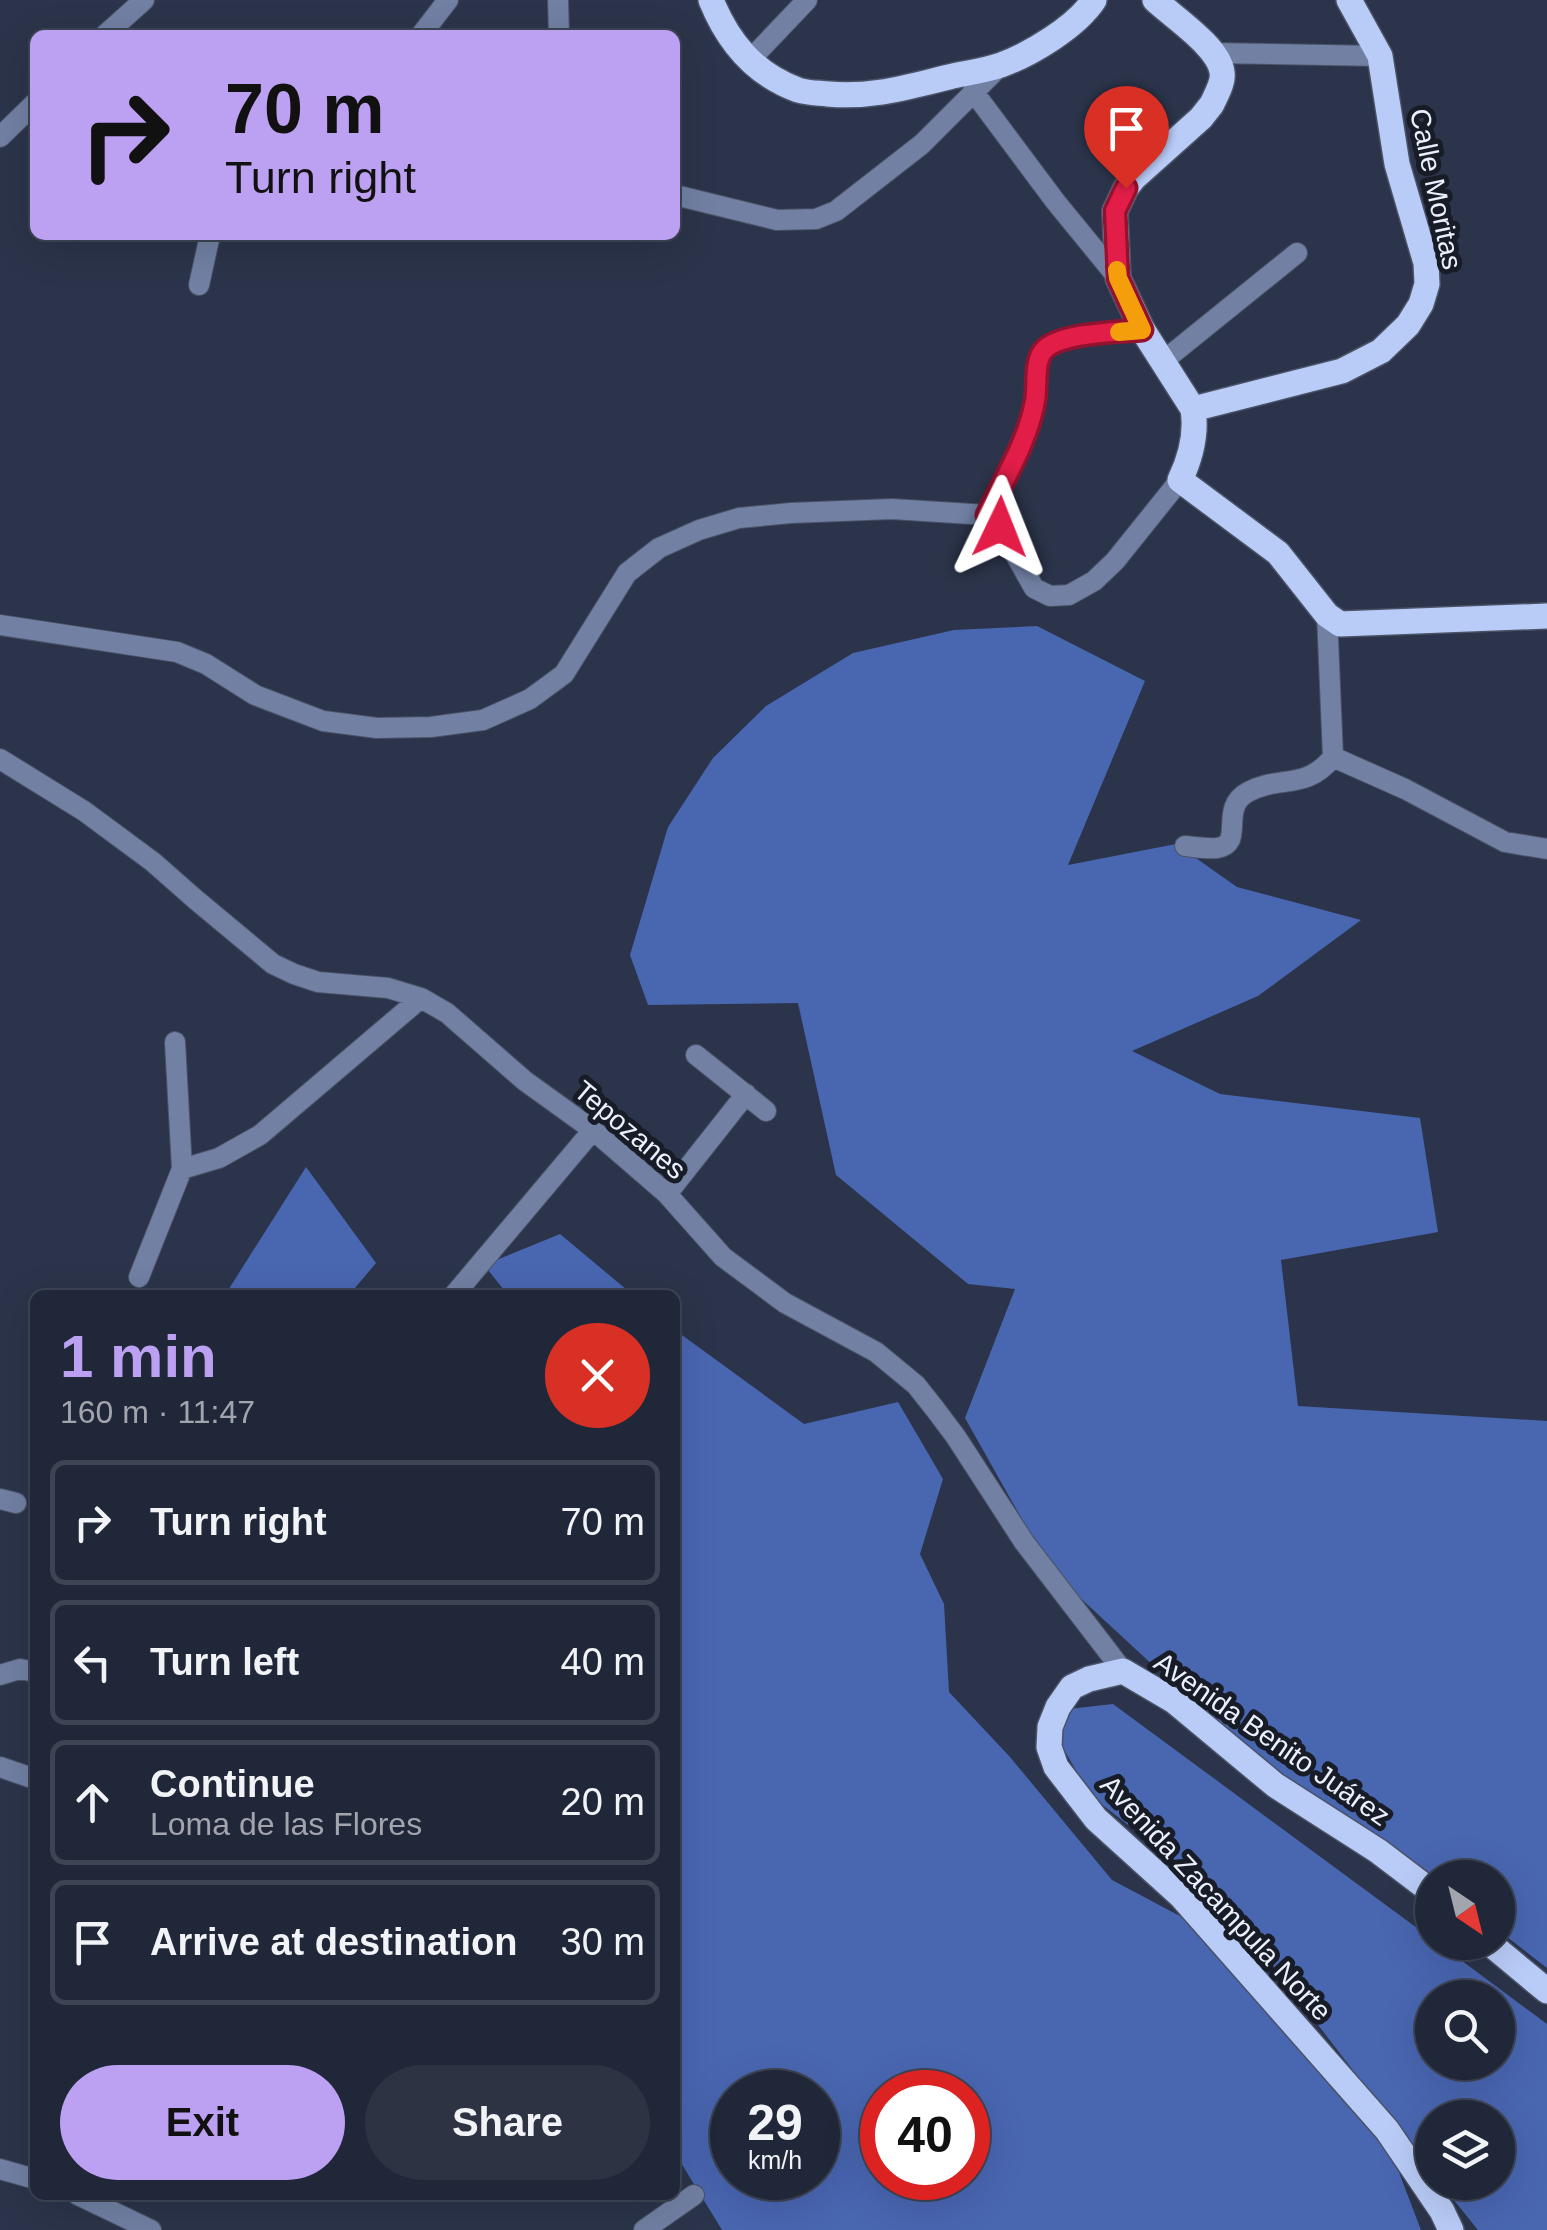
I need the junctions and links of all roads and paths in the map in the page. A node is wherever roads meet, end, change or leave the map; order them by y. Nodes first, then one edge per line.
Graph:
1 (144, 0) edge
2 (448, 0) edge
3 (558, 0) edge
4 (710, 0) edge
5 (808, 0) edge
6 (1094, 0) edge
7 (1155, 0) edge
8 (1349, 0) edge
9 (111, 30) edge
10 (425, 30) edge
11 (559, 30) edge
12 (1213, 54) junction
13 (1380, 56) junction
14 (748, 61) junction
15 (1000, 65) junction
16 (974, 92) junction
17 (30, 108) edge
18 (0, 137) edge
19 (680, 196) edge
20 (209, 240) edge
21 (1296, 253) dead end
22 (1118, 278) junction
23 (199, 286) dead end
24 (1142, 330) junction
25 (1162, 362) junction
26 (1193, 409) junction
27 (1180, 480) junction
28 (987, 515) junction
29 (1327, 614) junction
30 (1547, 616) edge
31 (0, 625) edge
32 (1333, 757) junction
33 (0, 759) edge
34 (1185, 846) dead end
35 (1547, 849) edge
36 (421, 998) junction
37 (175, 1042) dead end
38 (696, 1055) dead end
39 (746, 1094) junction
40 (766, 1111) dead end
41 (593, 1130) junction
42 (182, 1169) junction
43 (667, 1194) junction
44 (139, 1278) dead end
45 (458, 1290) edge
46 (30, 1671) edge
47 (1123, 1671) junction
48 (0, 1675) edge
49 (0, 1767) edge
50 (30, 1777) edge
51 (1415, 1879) edge
52 (1510, 1960) edge
53 (1547, 1991) edge
54 (0, 2170) edge
55 (30, 2178) edge
56 (694, 2195) dead end
57 (88, 2200) edge
58 (151, 2230) edge
59 (644, 2230) edge
60 (1451, 2230) edge

1 - 9 street
2 - 10 street
3 - 11 street
4 - 14 main road
5 - 14 street
6 - 15 main road
7 - 12 main road
8 - 13 main road, Calle Moritas
12 - 13 street
12 - 22 main road
13 - 26 main road, Calle Moritas
14 - 15 main road
15 - 16 street
16 - 19 street
16 - 22 street
17 - 18 street
20 - 23 street
21 - 25 street
22 - 24 main road
24 - 25 main road
24 - 28 street
25 - 26 main road
26 - 27 main road
27 - 28 street
27 - 29 main road
28 - 31 street
29 - 30 main road
29 - 32 street
32 - 34 street
32 - 35 street
33 - 36 street, Tepozanes
36 - 41 street, Tepozanes
36 - 42 street
37 - 42 street
38 - 39 street
39 - 40 street
39 - 43 street
41 - 43 street, Tepozanes
41 - 45 street
42 - 44 street
43 - 47 street, Tepozanes
46 - 48 street
47 - 51 main road, Avenida Benito Juárez
47 - 60 main road, Avenida Zacampula Norte
49 - 50 street
52 - 53 main road
54 - 55 street
56 - 59 street
57 - 58 street

